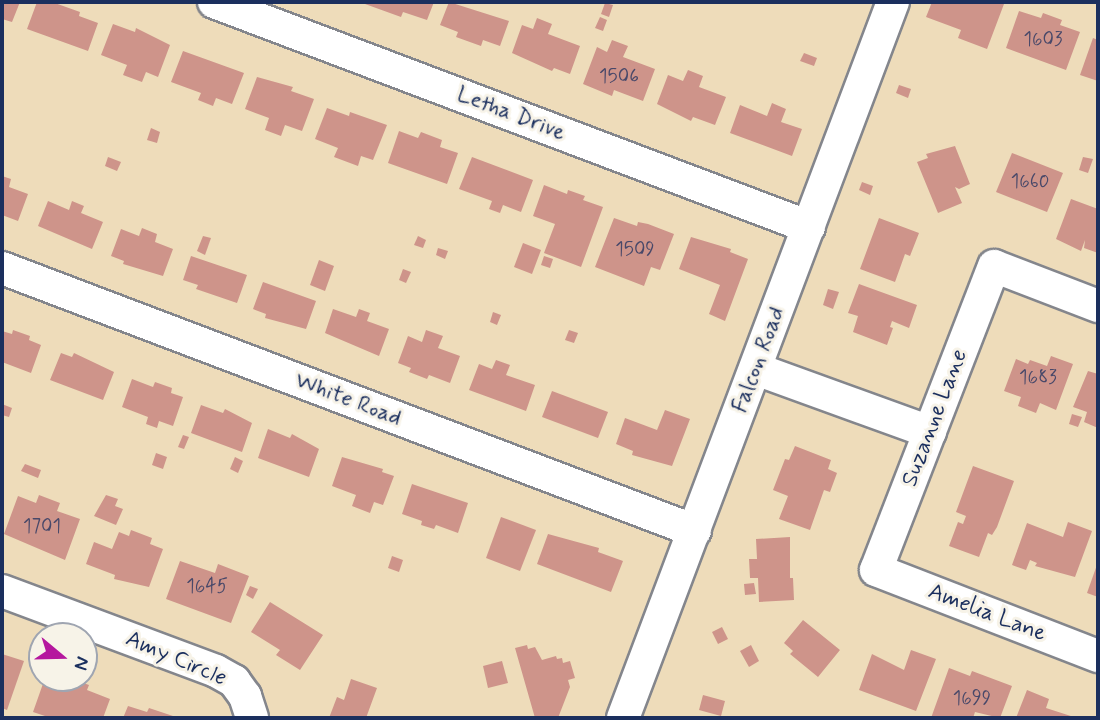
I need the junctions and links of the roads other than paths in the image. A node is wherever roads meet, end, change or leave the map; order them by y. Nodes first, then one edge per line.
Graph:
1 (214, 2) edge
2 (893, 2) edge
3 (809, 227) junction
4 (2, 268) edge
5 (1098, 306) edge
6 (756, 369) junction
7 (930, 432) junction
8 (695, 531) junction
9 (876, 570) joint
10 (2, 591) edge
11 (1098, 656) edge
12 (252, 718) edge
13 (623, 718) edge

1 - 3 street, Letha Drive
2 - 3 street, Falcon Road
3 - 6 street, Falcon Road
4 - 8 street, White Road
5 - 7 street, Suzanne Lane
6 - 7 street
6 - 8 street, Falcon Road
7 - 9 street, Suzanne Lane
8 - 13 street, Falcon Road
9 - 11 street, Amelia Lane
10 - 12 street, Amy Circle

